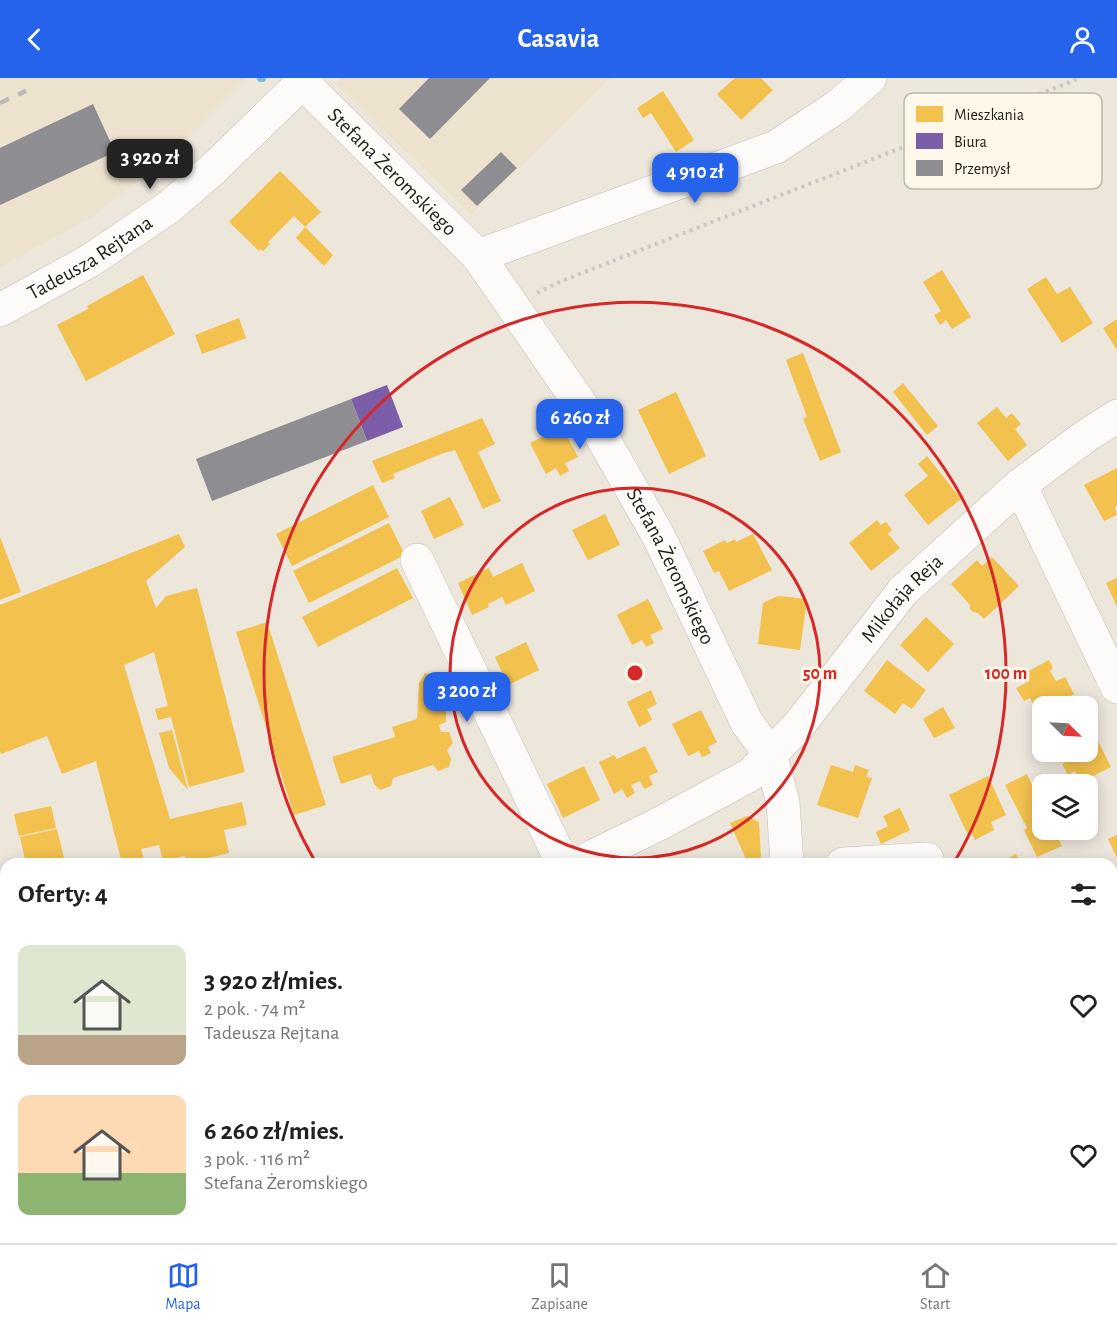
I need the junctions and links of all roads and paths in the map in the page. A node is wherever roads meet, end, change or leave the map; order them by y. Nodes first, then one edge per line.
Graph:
1 (870, 78) edge
2 (1080, 78) edge
3 (305, 80) edge
4 (1042, 93) edge
5 (904, 147) edge
6 (478, 256) junction
7 (512, 304) junction
8 (0, 310) edge
9 (1117, 416) edge
10 (1020, 485) junction
11 (417, 560) dead end
12 (1117, 687) edge
13 (770, 754) junction
14 (560, 858) edge
15 (588, 858) edge
16 (787, 858) edge

1 - 6 street
2 - 4 path
3 - 6 street, Stefana Żeromskiego
3 - 8 street, Tadeusza Rejtana
5 - 7 path
6 - 7 street, Stefana Żeromskiego
7 - 13 street, Stefana Żeromskiego
9 - 10 street, Mikołaja Reja
10 - 12 street
10 - 13 street, Mikołaja Reja
11 - 14 street
13 - 15 street, Mikołaja Reja
13 - 16 street, Stefana Żeromskiego

